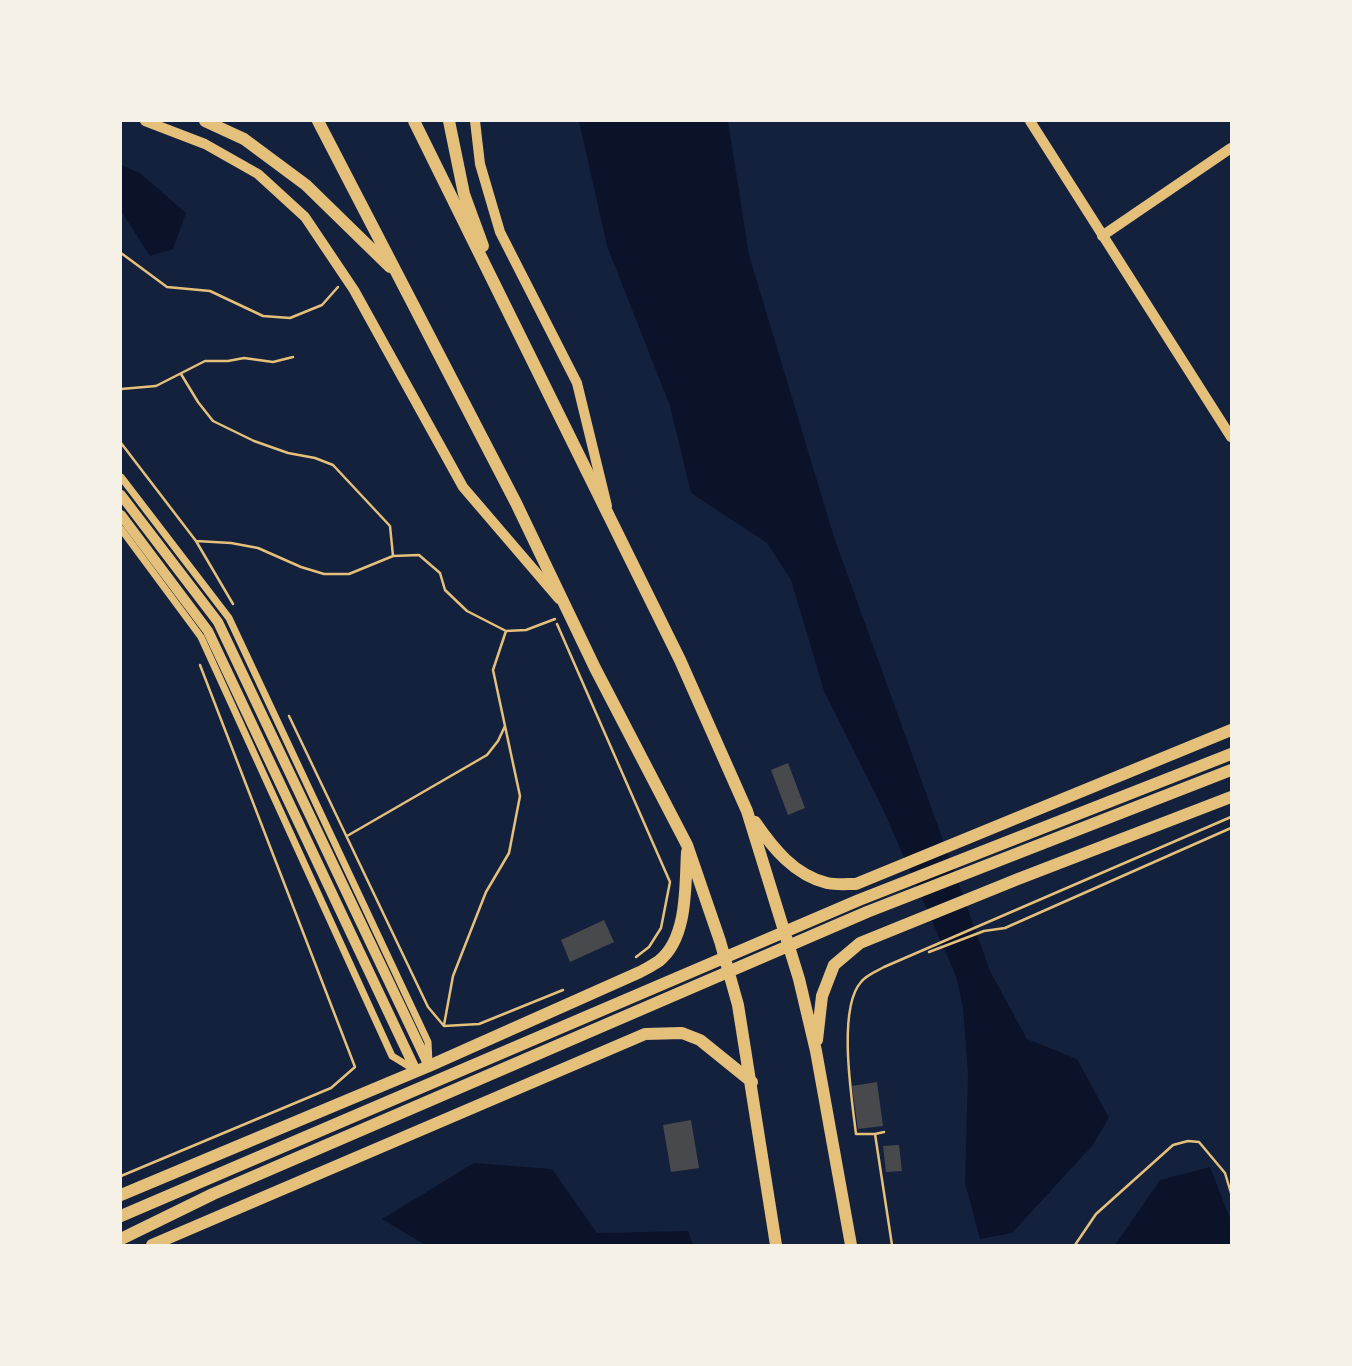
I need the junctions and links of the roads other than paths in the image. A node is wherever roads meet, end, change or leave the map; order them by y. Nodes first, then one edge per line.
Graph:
1 (145, 121) edge
2 (205, 121) edge
3 (318, 121) edge
4 (414, 121) edge
5 (449, 121) edge
6 (475, 121) edge
7 (1030, 121) edge
8 (1231, 148) edge
9 (1102, 236) junction
10 (399, 276) junction
11 (503, 302) junction
12 (1231, 437) edge
13 (121, 477) edge
14 (121, 495) edge
15 (121, 515) edge
16 (610, 518) junction
17 (121, 529) edge
18 (563, 603) junction
19 (1231, 730) edge
20 (1231, 754) edge
21 (1231, 771) edge
22 (1231, 797) edge
23 (747, 811) junction
24 (687, 845) junction
25 (816, 1051) junction
26 (429, 1066) junction
27 (416, 1071) junction
28 (752, 1082) junction
29 (121, 1195) edge
30 (121, 1216) edge
31 (121, 1239) edge
32 (152, 1245) edge
33 (776, 1245) edge
34 (851, 1245) edge

1 - 18 main road
2 - 10 main road
3 - 10 main road
4 - 11 main road
5 - 11 main road
6 - 16 main road
7 - 9 street
8 - 9 street
9 - 12 street
10 - 18 main road
11 - 16 main road
13 - 26 street
14 - 26 street
15 - 27 street
16 - 23 main road
17 - 27 street
18 - 24 main road
19 - 23 main road
20 - 30 main road
21 - 31 main road
22 - 25 main road
23 - 25 main road
24 - 26 main road
24 - 28 main road
25 - 34 main road
26 - 27 main road
27 - 29 main road
28 - 32 main road
28 - 33 main road

